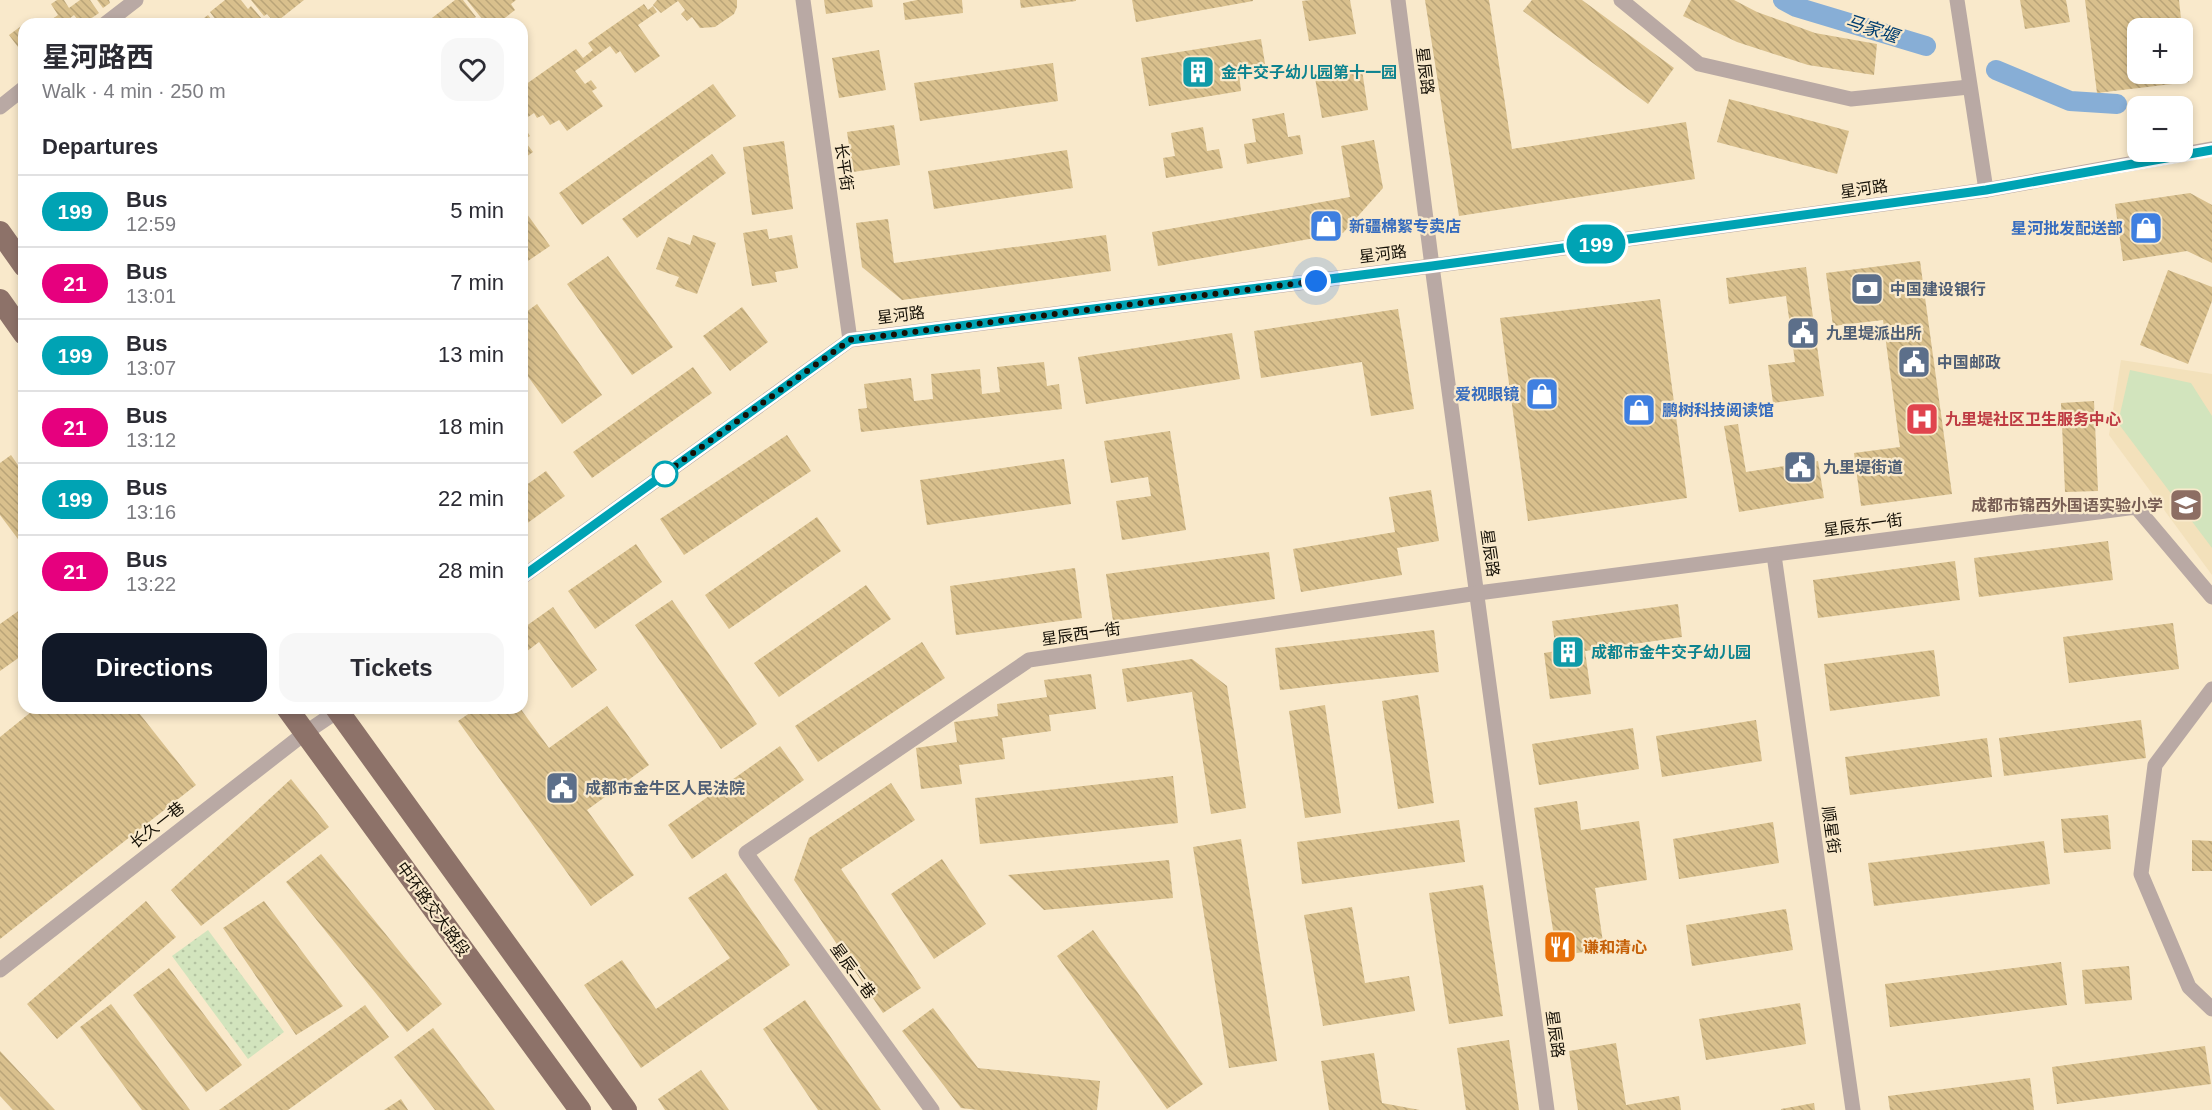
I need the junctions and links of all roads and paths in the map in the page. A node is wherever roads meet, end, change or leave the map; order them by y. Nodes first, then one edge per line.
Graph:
1 (136, 0) edge
2 (803, 0) edge
3 (1398, 0) edge
4 (1621, 0) edge
5 (1957, 0) edge
6 (113, 18) edge
7 (1969, 87) junction
8 (18, 93) edge
9 (0, 107) edge
10 (2212, 150) edge
11 (1986, 190) junction
12 (0, 232) edge
13 (18, 258) edge
14 (1432, 266) junction
15 (0, 300) edge
16 (18, 326) edge
17 (850, 340) junction
18 (1774, 555) junction
19 (528, 573) edge
20 (1478, 593) junction
21 (2212, 597) edge
22 (2212, 689) edge
23 (291, 714) edge
24 (331, 714) edge
25 (342, 714) edge
26 (305, 734) junction
27 (746, 854) joint
28 (0, 970) edge
29 (2212, 1009) edge
30 (580, 1110) edge
31 (626, 1110) edge
32 (932, 1110) edge
33 (1547, 1110) edge
34 (1853, 1110) edge

1 - 6 street
2 - 17 street, 长平街
3 - 14 street, 星辰路
4 - 7 street
5 - 7 street
7 - 11 street
8 - 9 street
10 - 11 street, 星河路
11 - 14 street, 星河路
12 - 13 main road
14 - 17 street, 星河路
14 - 20 street, 星辰路
15 - 16 main road
17 - 19 street, 星河路
18 - 20 street, 星辰东一街
18 - 21 street, 星辰东一街
18 - 34 street, 顺星街
20 - 27 street, 星辰西一街
20 - 33 street, 星辰路
22 - 29 street
23 - 26 main road, 中环路交大路段
24 - 26 street, 长久一巷
25 - 31 main road
26 - 28 street, 长久一巷
26 - 30 main road, 中环路交大路段
27 - 32 street, 星辰二巷

